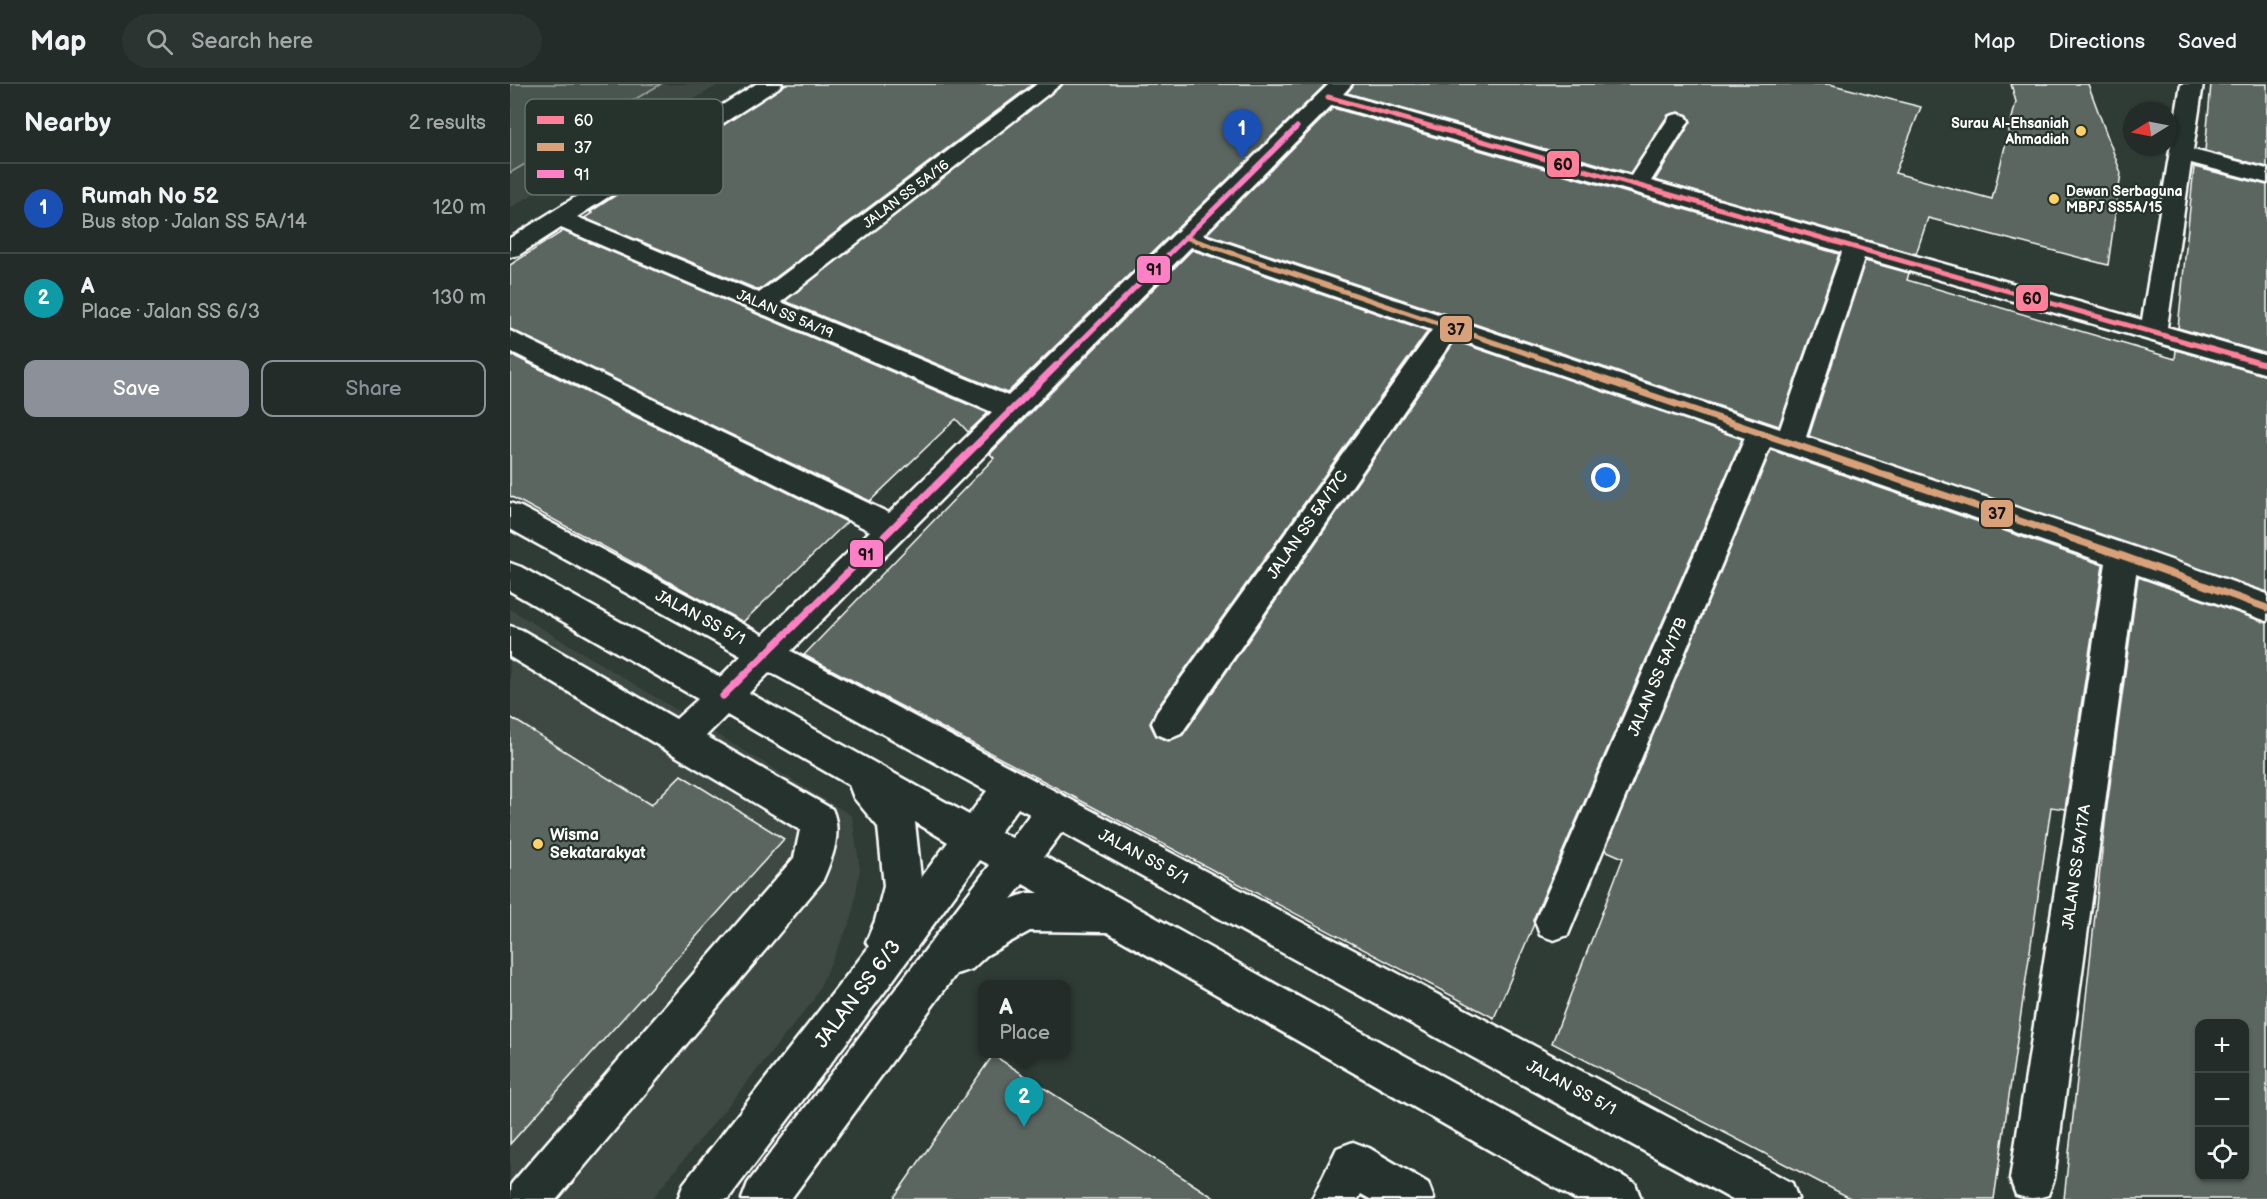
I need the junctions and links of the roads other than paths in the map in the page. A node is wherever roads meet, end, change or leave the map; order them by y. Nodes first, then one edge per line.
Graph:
1 (771, 84) edge
2 (1050, 84) edge
3 (2192, 84) edge
4 (1334, 90) edge
5 (723, 114) edge
6 (1678, 121) dead end
7 (2181, 154) junction
8 (2267, 176) edge
9 (1636, 186) junction
10 (595, 195) edge
11 (559, 218) junction
12 (1185, 237) junction
13 (510, 249) edge
14 (1855, 249) junction
15 (761, 304) junction
16 (1448, 327) junction
17 (2153, 333) junction
18 (510, 340) edge
19 (2267, 366) edge
20 (1011, 409) junction
21 (1776, 438) junction
22 (510, 515) edge
23 (892, 528) junction
24 (2123, 556) junction
25 (510, 576) edge
26 (2267, 608) edge
27 (510, 640) edge
28 (766, 654) junction
29 (723, 696) junction
30 (1169, 723) dead end
31 (680, 740) junction
32 (852, 769) junction
33 (1012, 786) junction
34 (1056, 810) junction
35 (974, 838) junction
36 (1016, 862) junction
37 (1111, 914) junction
38 (1554, 921) dead end
39 (869, 980) junction
40 (911, 1000) junction
41 (2032, 1179) dead end
42 (528, 1199) edge
43 (700, 1199) edge
44 (764, 1199) edge
45 (1334, 1199) edge
46 (1412, 1199) edge
47 (1619, 1199) edge
48 (1776, 1199) edge

1 - 5 street
2 - 15 street, JALAN SS 5A/16
3 - 7 street
4 - 9 street
4 - 12 street
6 - 9 street
7 - 8 street
7 - 17 street
9 - 14 street
10 - 11 street
11 - 13 street
11 - 15 street, JALAN SS 5A/19
12 - 16 street
12 - 20 street
14 - 17 street
14 - 21 street, JALAN SS 5A/17B
15 - 20 street, JALAN SS 5A/19
16 - 21 street
16 - 30 street, JALAN SS 5A/17C
17 - 19 street
18 - 23 street
20 - 23 street
21 - 24 street
21 - 38 street, JALAN SS 5A/17B
22 - 28 street, JALAN SS 5/1
23 - 28 street
24 - 26 street
24 - 41 street, JALAN SS 5A/17A
25 - 29 street
27 - 31 street
28 - 29 street
28 - 33 street, JALAN SS 5/1
29 - 31 street
29 - 32 street
31 - 42 street
32 - 35 street
32 - 39 street
33 - 34 street, JALAN SS 5/1
33 - 35 street, JALAN SS 6/3
34 - 36 street
34 - 48 street, JALAN SS 5/1
35 - 36 street
35 - 39 street, JALAN SS 6/3
36 - 37 street
36 - 40 street
37 - 40 street
37 - 47 street
39 - 43 street, JALAN SS 6/3
40 - 44 street
45 - 46 street

